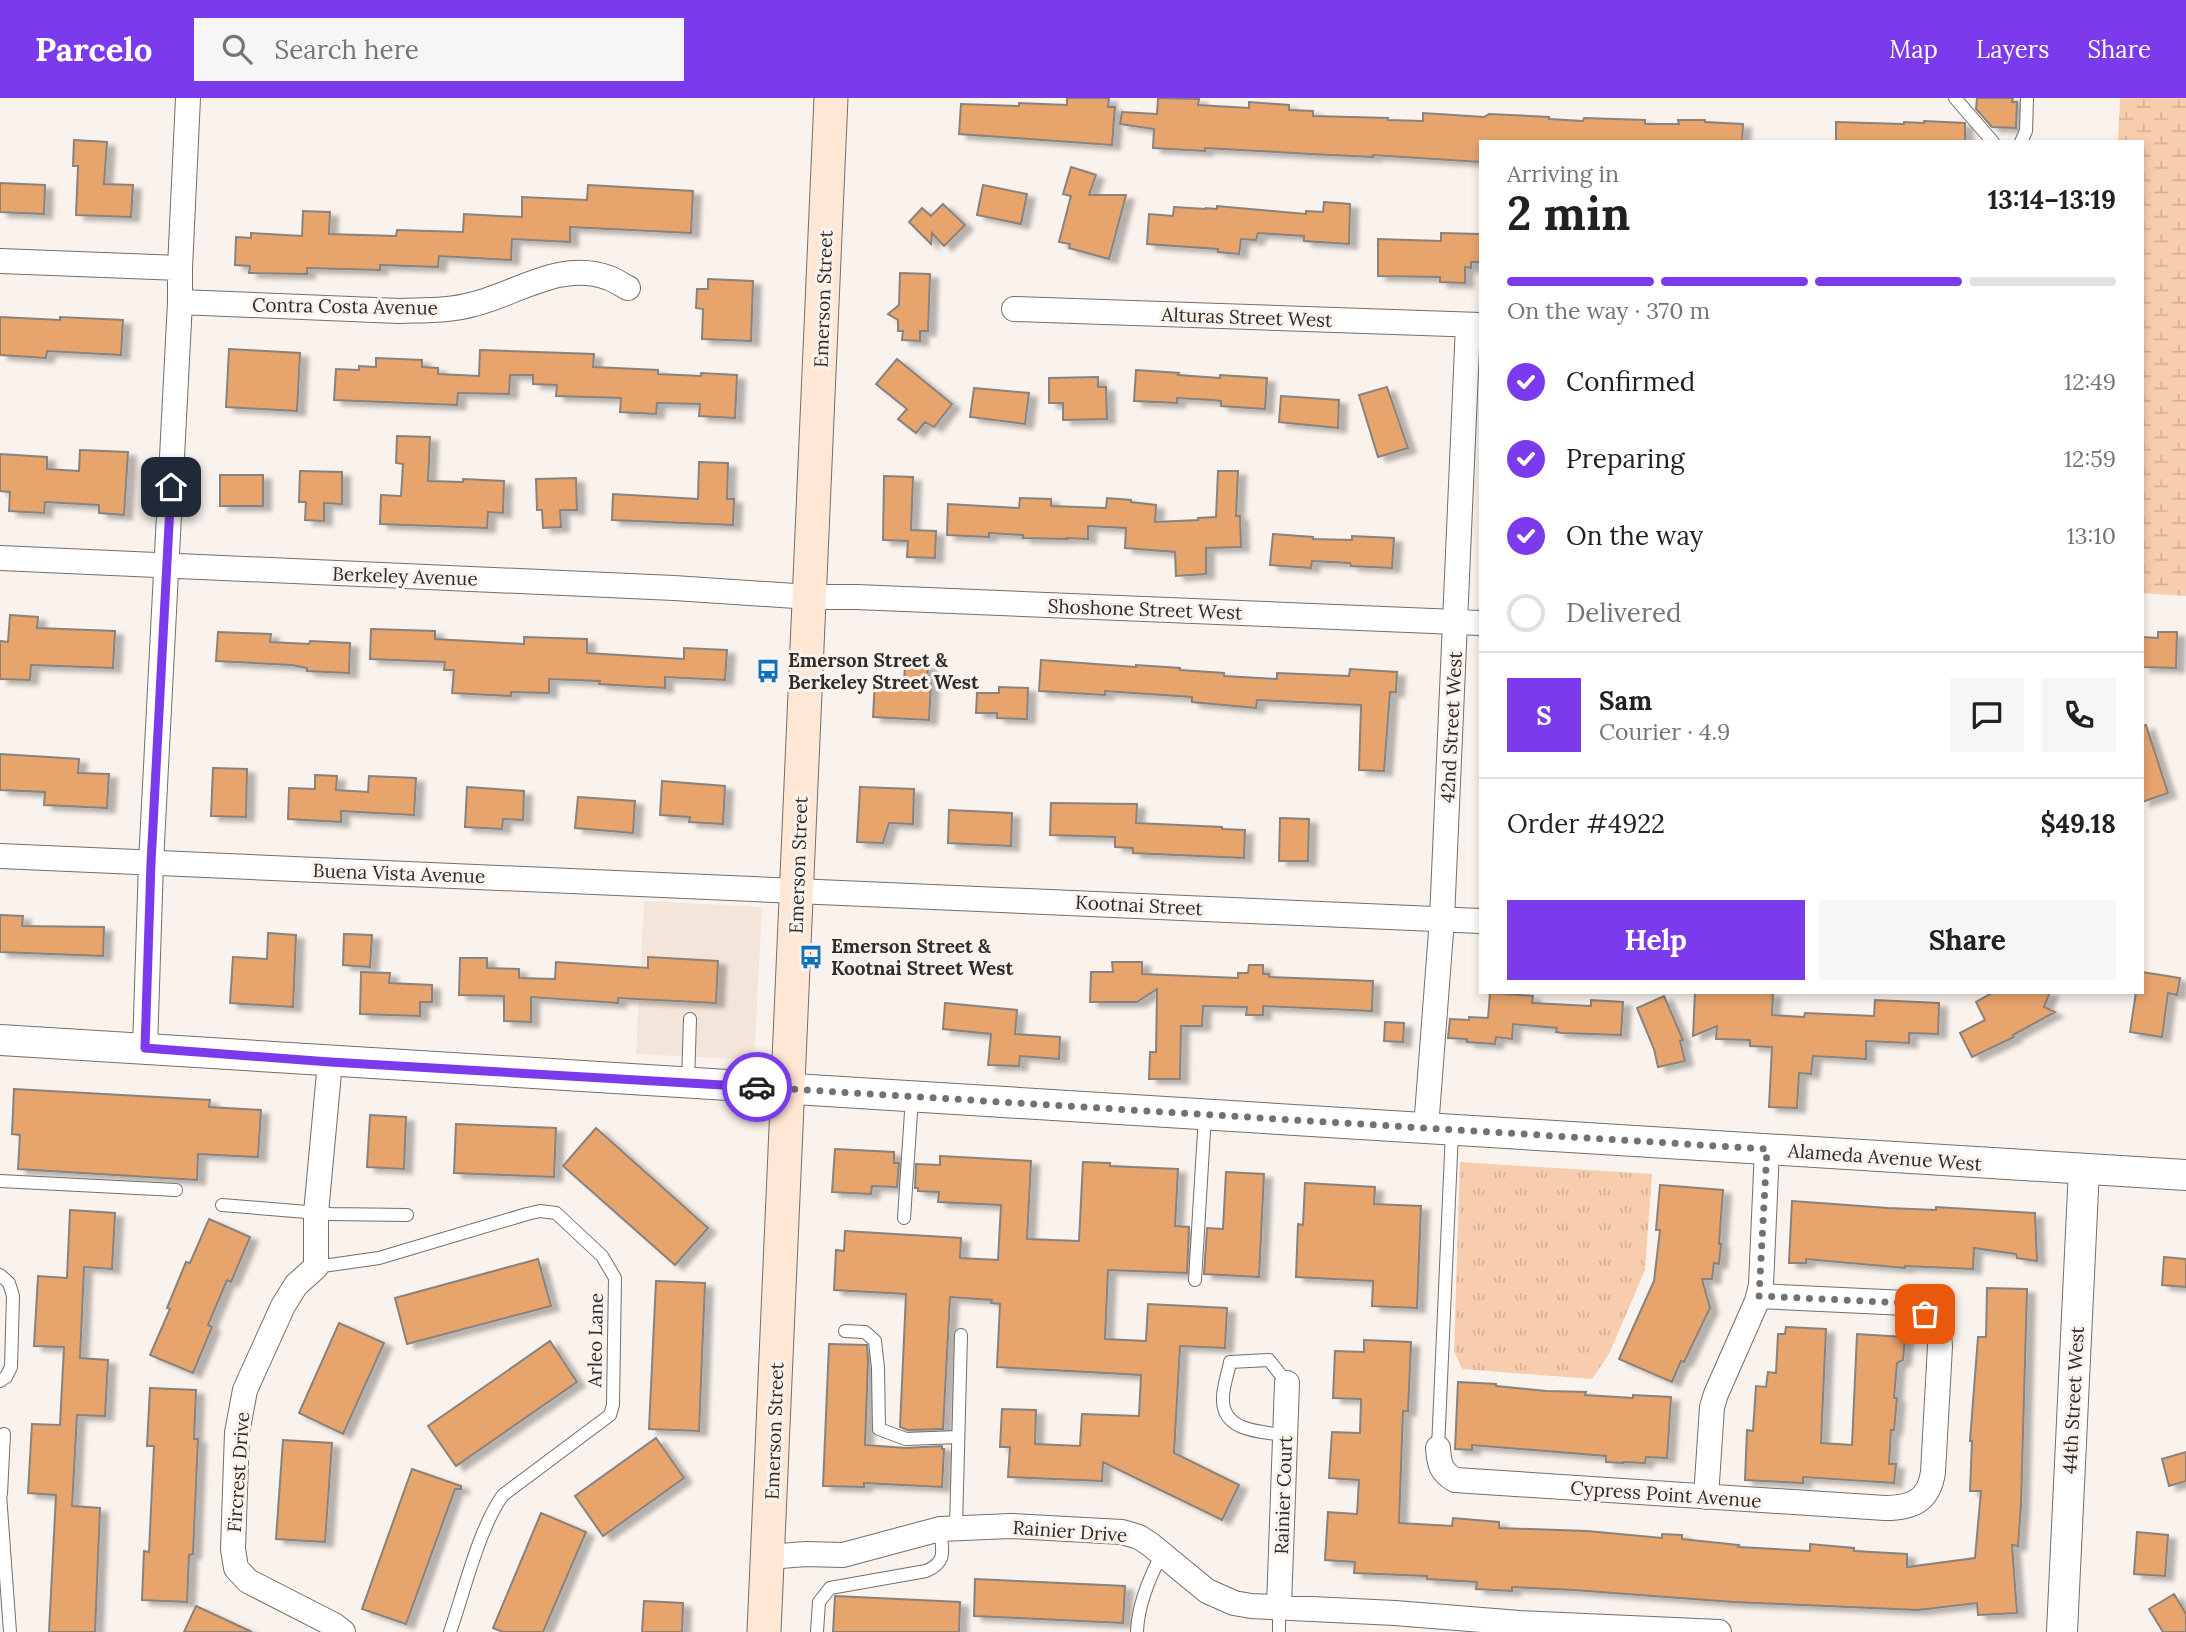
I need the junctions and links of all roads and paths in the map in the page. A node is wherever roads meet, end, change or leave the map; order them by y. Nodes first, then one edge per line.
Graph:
1 (188, 98) edge
2 (831, 98) edge
3 (1955, 98) edge
4 (2027, 98) edge
5 (1991, 140) edge
6 (2022, 140) edge
7 (0, 261) edge
8 (180, 268) junction
9 (628, 288) dead end
10 (180, 302) junction
11 (1014, 309) dead end
12 (1474, 325) edge
13 (0, 558) edge
14 (167, 566) junction
15 (810, 597) junction
16 (1468, 622) edge
17 (0, 856) edge
18 (151, 863) junction
19 (797, 890) junction
20 (1442, 919) junction
21 (1479, 921) edge
22 (690, 1019) dead end
23 (0, 1040) edge
24 (145, 1048) junction
25 (330, 1062) junction
26 (688, 1082) junction
27 (788, 1089) junction
28 (912, 1097) junction
29 (1205, 1115) junction
30 (1439, 1129) junction
31 (1767, 1149) junction
32 (2084, 1169) junction
33 (2186, 1175) edge
34 (0, 1181) edge
35 (176, 1190) dead end
36 (222, 1205) dead end
37 (316, 1213) junction
38 (407, 1215) dead end
39 (904, 1218) dead end
40 (316, 1267) junction
41 (0, 1275) edge
42 (1195, 1280) dead end
43 (1759, 1296) junction
44 (845, 1331) dead end
45 (961, 1335) dead end
46 (0, 1381) edge
47 (1287, 1383) joint
48 (4, 1434) dead end
49 (1286, 1435) junction
50 (958, 1437) junction
51 (1438, 1448) joint
52 (0, 1494) edge
53 (1706, 1497) junction
54 (948, 1528) junction
55 (1162, 1555) junction
56 (768, 1557) junction
57 (1279, 1606) junction
58 (1518, 1628) edge
59 (10, 1632) edge
60 (343, 1632) edge
61 (450, 1632) edge
62 (764, 1632) edge
63 (817, 1632) edge
64 (1137, 1632) edge
65 (1279, 1632) edge
66 (1719, 1632) edge
67 (2062, 1632) edge

1 - 8 street
2 - 15 main road, Emerson Street
3 - 5 lane
4 - 6 lane
7 - 8 street
8 - 10 street
9 - 10 street, Contra Costa Avenue
10 - 14 street
11 - 12 street, Alturas Street West
12 - 16 street, 42nd Street West
13 - 14 street, Berkeley Avenue
14 - 15 street, Berkeley Avenue
14 - 18 street
15 - 16 street, Shoshone Street West
15 - 19 main road, Emerson Street
16 - 20 street, 42nd Street West
17 - 18 street, Buena Vista Avenue
18 - 19 street, Buena Vista Avenue
18 - 24 street
19 - 20 street, Kootnai Street
19 - 27 main road, Emerson Street
20 - 21 street, Kootnai Street
20 - 30 street, 42nd Street West
22 - 26 lane
23 - 24 street, Alameda Avenue West
24 - 25 street, Alameda Avenue West
25 - 26 street, Alameda Avenue West
25 - 37 street
26 - 27 street, Alameda Avenue West
27 - 28 street, Alameda Avenue West
27 - 56 main road, Emerson Street
28 - 29 street, Alameda Avenue West
28 - 39 lane
29 - 30 street, Alameda Avenue West
29 - 42 lane
30 - 31 street, Alameda Avenue West
30 - 51 lane
31 - 32 street, Alameda Avenue West
31 - 43 street
32 - 33 street, Alameda Avenue West
32 - 67 street, 44th Street West
34 - 35 lane
36 - 37 lane
37 - 38 lane
37 - 40 street
40 - 60 street, Fircrest Drive
40 - 61 lane, Arleo Lane
41 - 46 lane
43 - 53 street
43 - 53 street, Cypress Point Avenue
44 - 50 lane
45 - 50 lane
47 - 49 street, Rainier Court
47 - 49 lane
48 - 52 lane
49 - 57 street, Rainier Court
50 - 54 lane
51 - 53 street, Cypress Point Avenue
52 - 59 lane
54 - 55 street, Rainier Drive
54 - 56 street, Rainier Drive
54 - 63 lane
55 - 57 street, Rainier Drive
55 - 64 lane
56 - 62 main road, Emerson Street
57 - 58 street, Rainier Drive
57 - 65 lane
58 - 66 street, Rainier Drive

